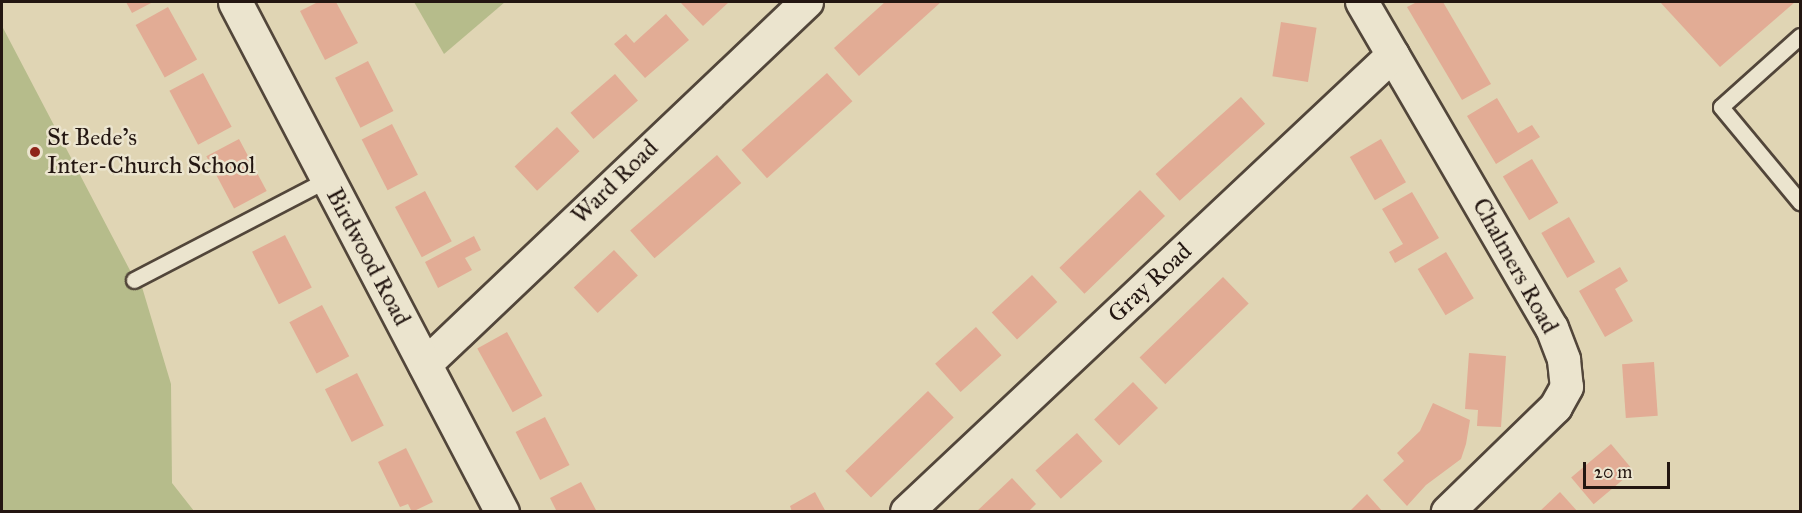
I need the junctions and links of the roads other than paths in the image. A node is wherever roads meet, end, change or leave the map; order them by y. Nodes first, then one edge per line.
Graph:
1 (235, 2) edge
2 (807, 2) edge
3 (1362, 2) edge
4 (1800, 36) edge
5 (1393, 55) junction
6 (328, 179) junction
7 (1800, 202) edge
8 (134, 280) dead end
9 (425, 365) junction
10 (502, 512) edge
11 (907, 512) edge
12 (1448, 512) edge

1 - 6 street, Birdwood Road
2 - 9 street, Ward Road
3 - 5 street, Chalmers Road
4 - 7 lane
5 - 11 street, Gray Road
5 - 12 street, Chalmers Road
6 - 8 lane
6 - 9 street, Birdwood Road
9 - 10 street, Birdwood Road

